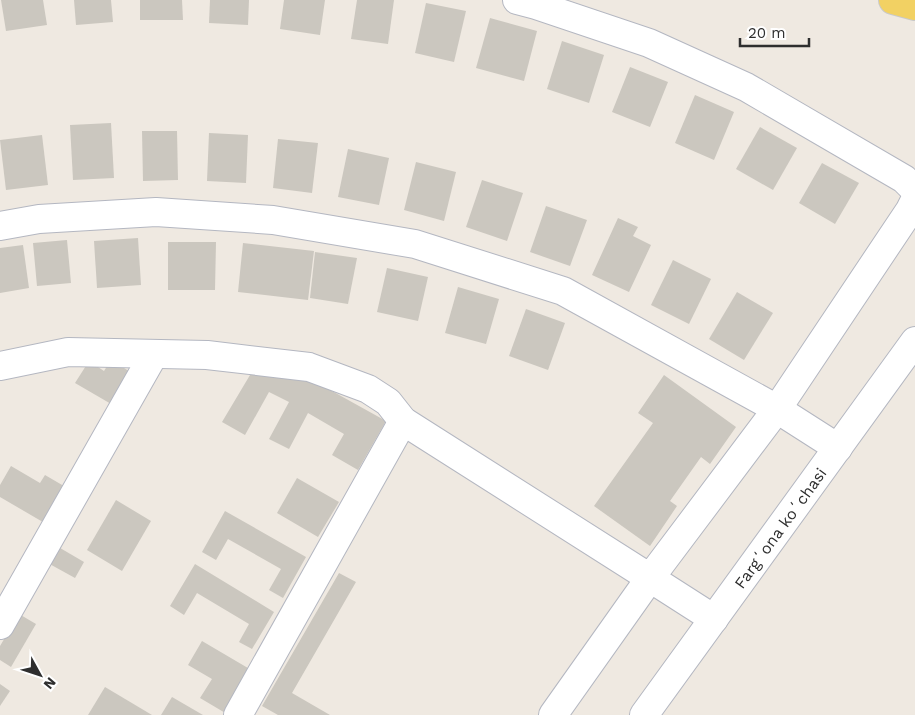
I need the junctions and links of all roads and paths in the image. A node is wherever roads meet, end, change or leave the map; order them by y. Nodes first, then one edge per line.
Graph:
1 (517, 0) edge
2 (894, 0) edge
3 (915, 6) edge
4 (915, 192) edge
5 (915, 200) edge
6 (0, 226) edge
7 (915, 341) edge
8 (154, 354) junction
9 (0, 366) edge
10 (777, 409) junction
11 (403, 421) junction
12 (838, 448) junction
13 (650, 578) junction
14 (714, 620) junction
15 (0, 625) edge
16 (238, 715) edge
17 (553, 715) edge
18 (644, 715) edge

1 - 4 street
2 - 3 main road
5 - 10 street
6 - 10 street
7 - 12 street, Fargʻona koʻchasi
8 - 9 street
8 - 11 street
8 - 15 street
10 - 12 street
10 - 13 street
11 - 13 street
11 - 16 street
12 - 14 street, Fargʻona koʻchasi
13 - 14 street
13 - 17 street
14 - 18 street, Fargʻona koʻchasi

